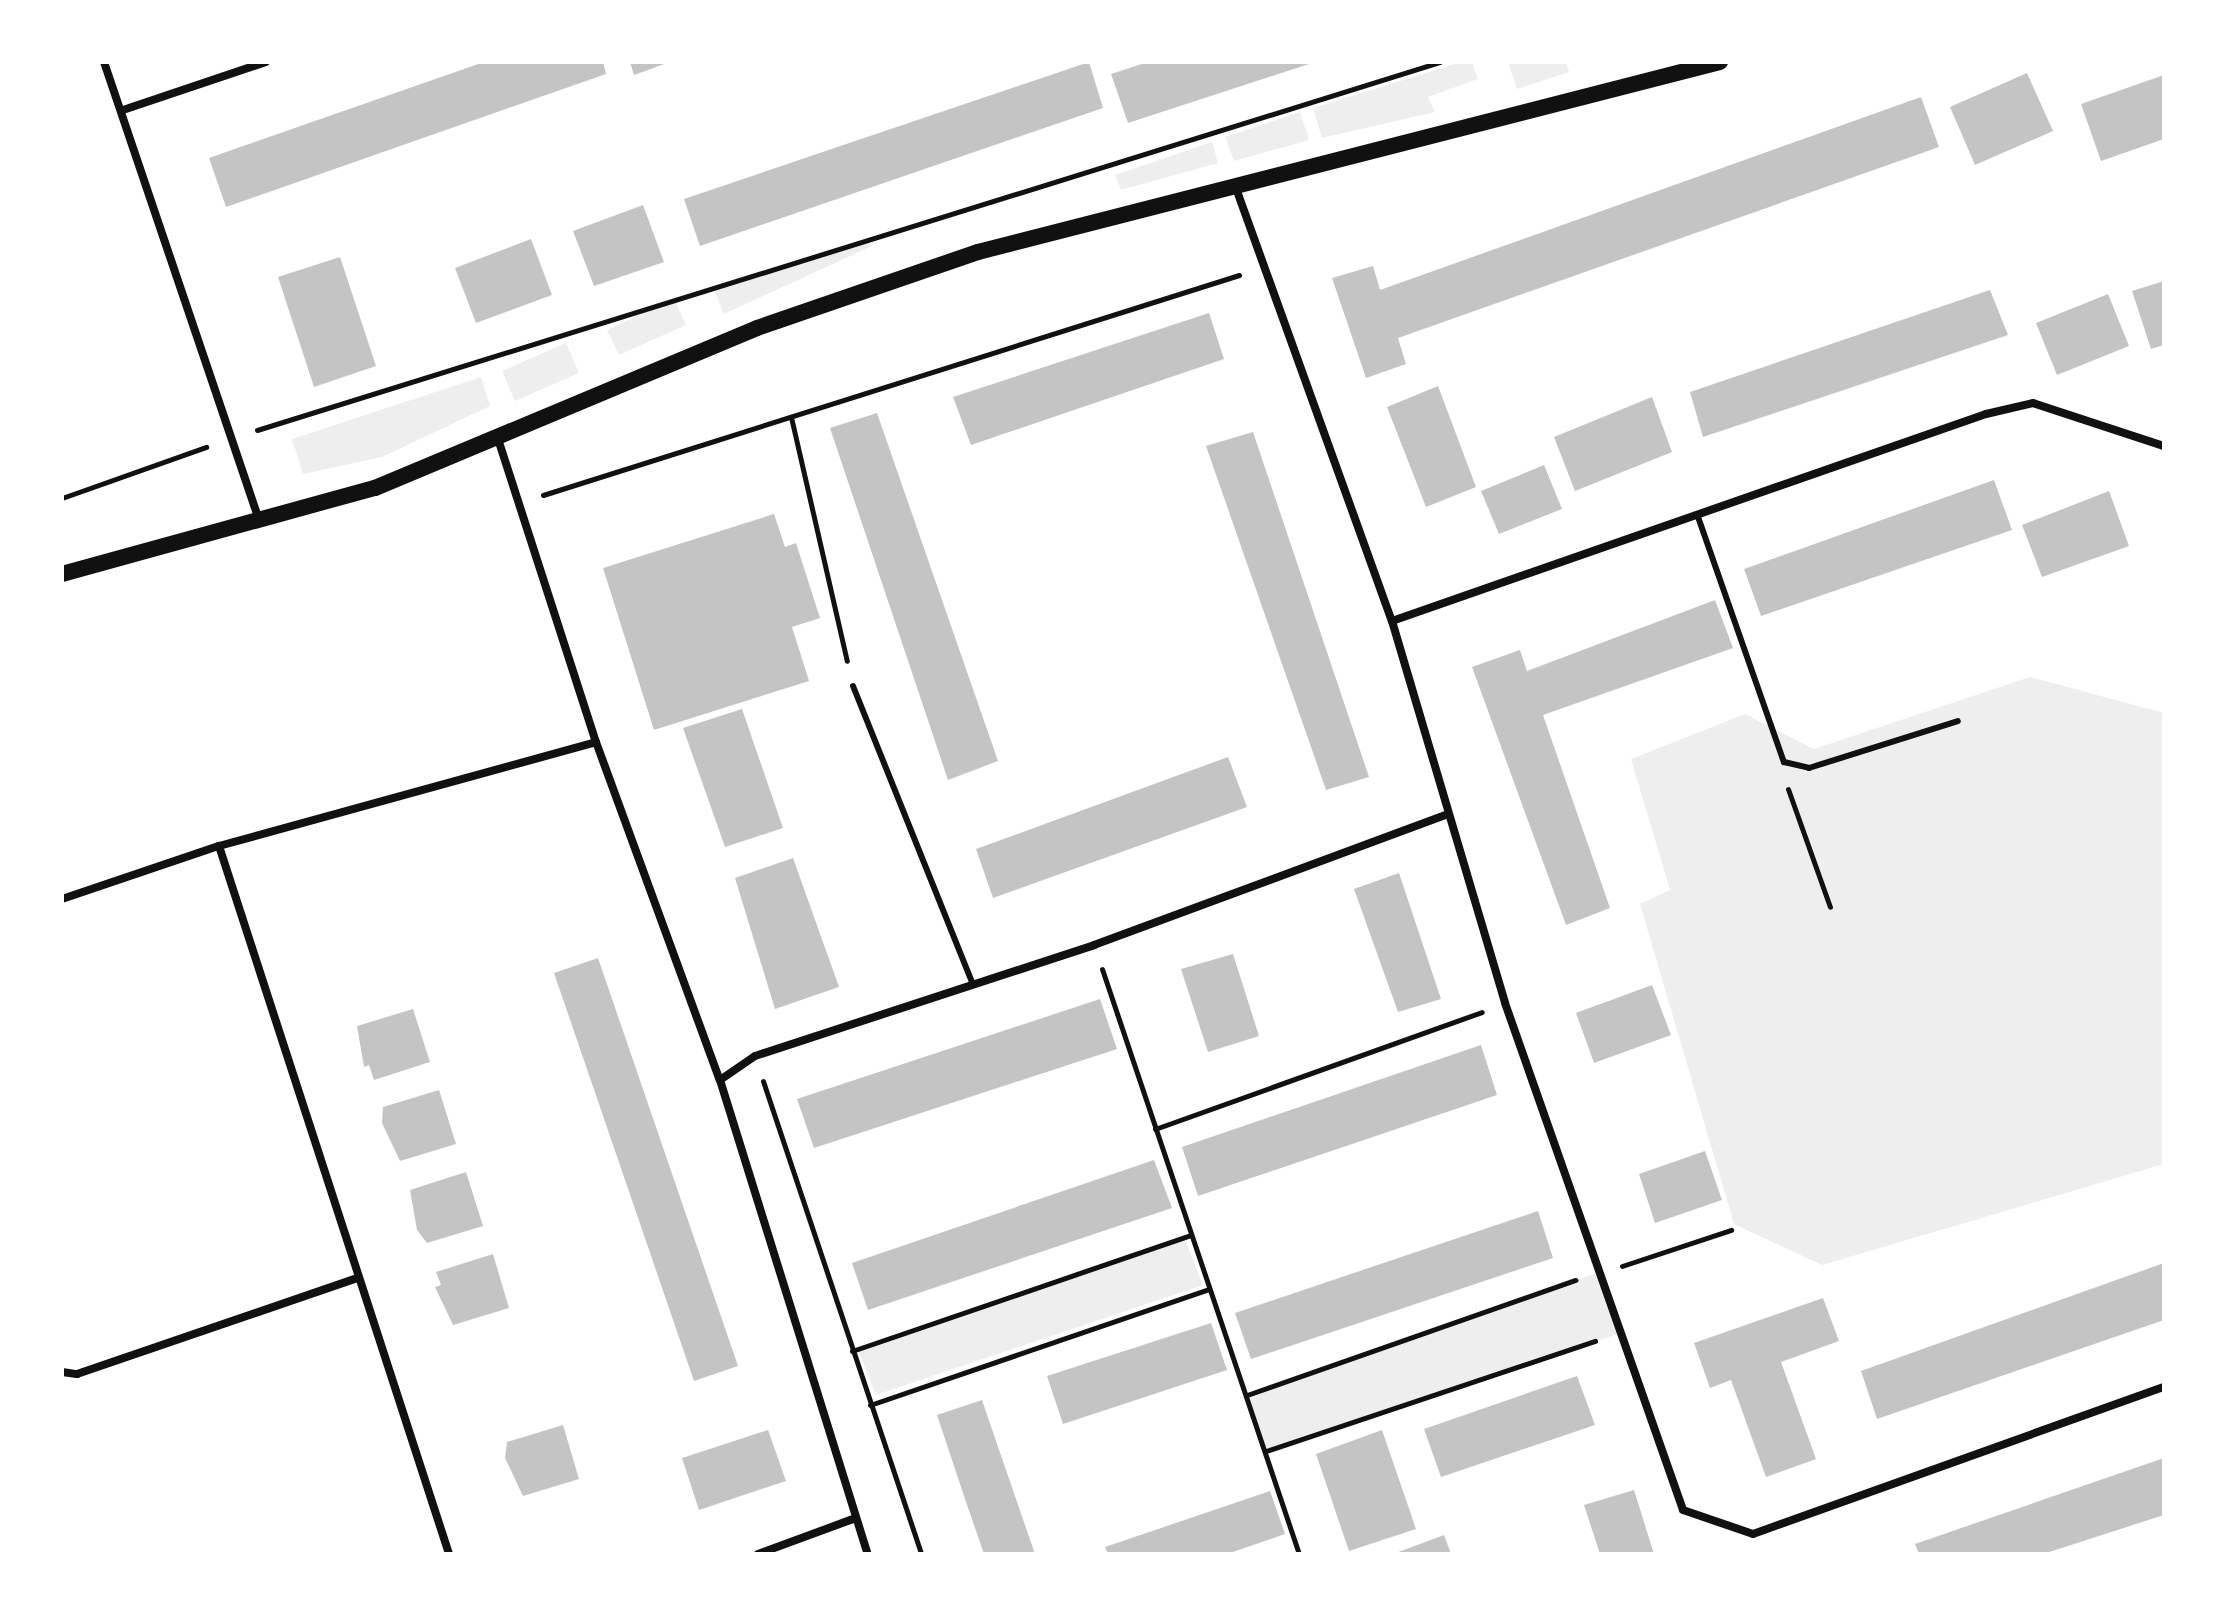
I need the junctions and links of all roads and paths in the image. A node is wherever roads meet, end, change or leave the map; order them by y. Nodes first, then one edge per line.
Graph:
1 (104, 62) edge
2 (266, 62) edge
3 (1440, 62) edge
4 (1720, 62) edge
5 (123, 110) junction
6 (1237, 191) junction
7 (1263, 268) junction
8 (791, 417) junction
9 (232, 439) junction
10 (499, 442) junction
11 (2164, 446) edge
12 (62, 498) edge
13 (519, 503) junction
14 (1697, 514) junction
15 (259, 519) junction
16 (62, 574) edge
17 (1392, 621) junction
18 (853, 686) joint
19 (1958, 721) dead end
20 (596, 742) junction
21 (1776, 754) junction
22 (1445, 815) junction
23 (219, 846) junction
24 (62, 899) edge
25 (1830, 907) dead end
26 (1094, 945) junction
27 (973, 985) junction
28 (1505, 1003) junction
29 (755, 1056) junction
30 (720, 1080) junction
31 (1155, 1129) junction
32 (1731, 1230) dead end
33 (1190, 1235) junction
34 (1600, 1272) junction
35 (357, 1278) junction
36 (1209, 1289) junction
37 (1621, 1333) junction
38 (852, 1351) junction
39 (62, 1372) edge
40 (2164, 1387) edge
41 (1247, 1395) junction
42 (870, 1405) junction
43 (1266, 1451) junction
44 (853, 1519) junction
45 (449, 1554) edge
46 (758, 1554) edge
47 (868, 1554) edge
48 (921, 1554) edge
49 (1299, 1554) edge

1 - 5 street
2 - 5 street
3 - 9 path
4 - 6 main road
5 - 9 street
6 - 7 street
6 - 10 main road
7 - 8 path
7 - 17 street
8 - 13 path
8 - 18 path
9 - 12 path
9 - 15 street
10 - 13 street
10 - 15 main road
11 - 14 street
13 - 20 street
14 - 17 street
14 - 21 lane
15 - 16 main road
17 - 22 street
18 - 27 lane
19 - 21 lane
20 - 23 street
20 - 30 street
21 - 25 path
22 - 26 street
22 - 28 street
23 - 24 street
23 - 35 street
26 - 27 street
26 - 31 path
27 - 29 street
28 - 31 path
28 - 34 street
29 - 30 street
29 - 38 path
30 - 44 street
31 - 33 path
32 - 34 path
33 - 36 path
33 - 38 path
34 - 37 street
34 - 41 path
35 - 39 street
35 - 45 street
36 - 41 path
36 - 42 path
37 - 40 street
37 - 43 path
38 - 42 path
41 - 43 path
42 - 48 path
43 - 49 path
44 - 46 street
44 - 47 street

